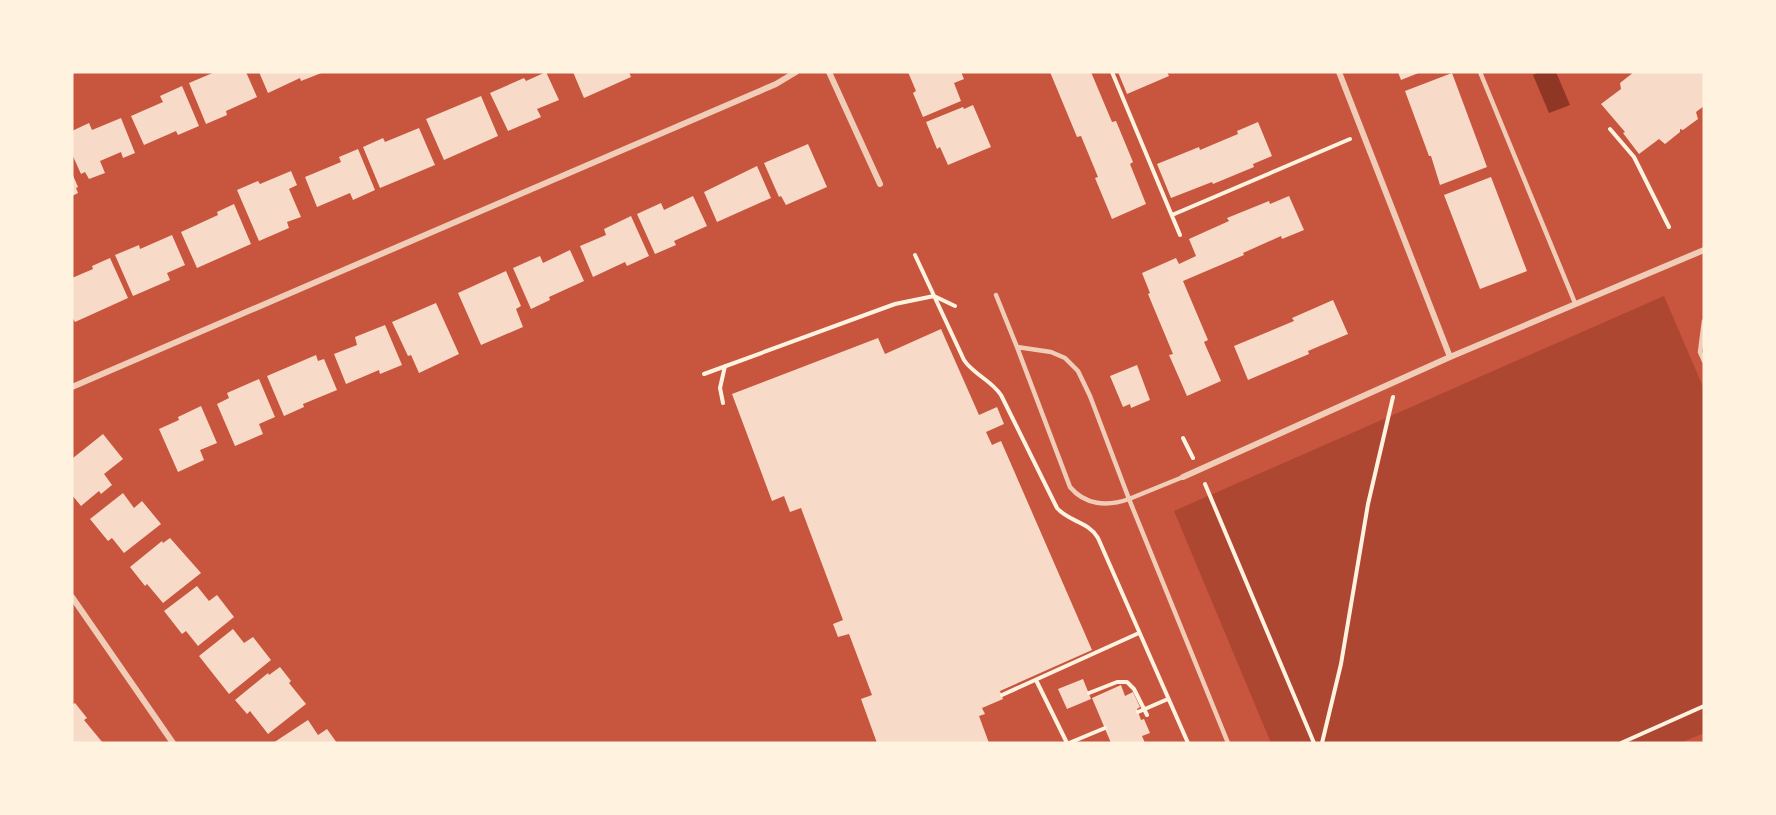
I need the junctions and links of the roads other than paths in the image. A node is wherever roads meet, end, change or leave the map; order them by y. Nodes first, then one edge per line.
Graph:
1 (796, 72) edge
2 (829, 72) edge
3 (1340, 72) edge
4 (1480, 72) edge
5 (880, 184) dead end
6 (1704, 250) edge
7 (996, 295) dead end
8 (1575, 303) junction
9 (1704, 321) edge
10 (1017, 347) junction
11 (1450, 357) junction
12 (1704, 361) edge
13 (72, 387) edge
14 (1182, 477) joint
15 (1129, 500) junction
16 (72, 597) edge
17 (173, 743) edge
18 (1228, 743) edge

1 - 13 street
2 - 5 street
3 - 11 street
4 - 8 lane
6 - 8 street
7 - 10 lane
8 - 11 street
9 - 12 lane
10 - 15 lane
10 - 15 lane
11 - 14 street
14 - 15 lane
15 - 18 lane
16 - 17 street

